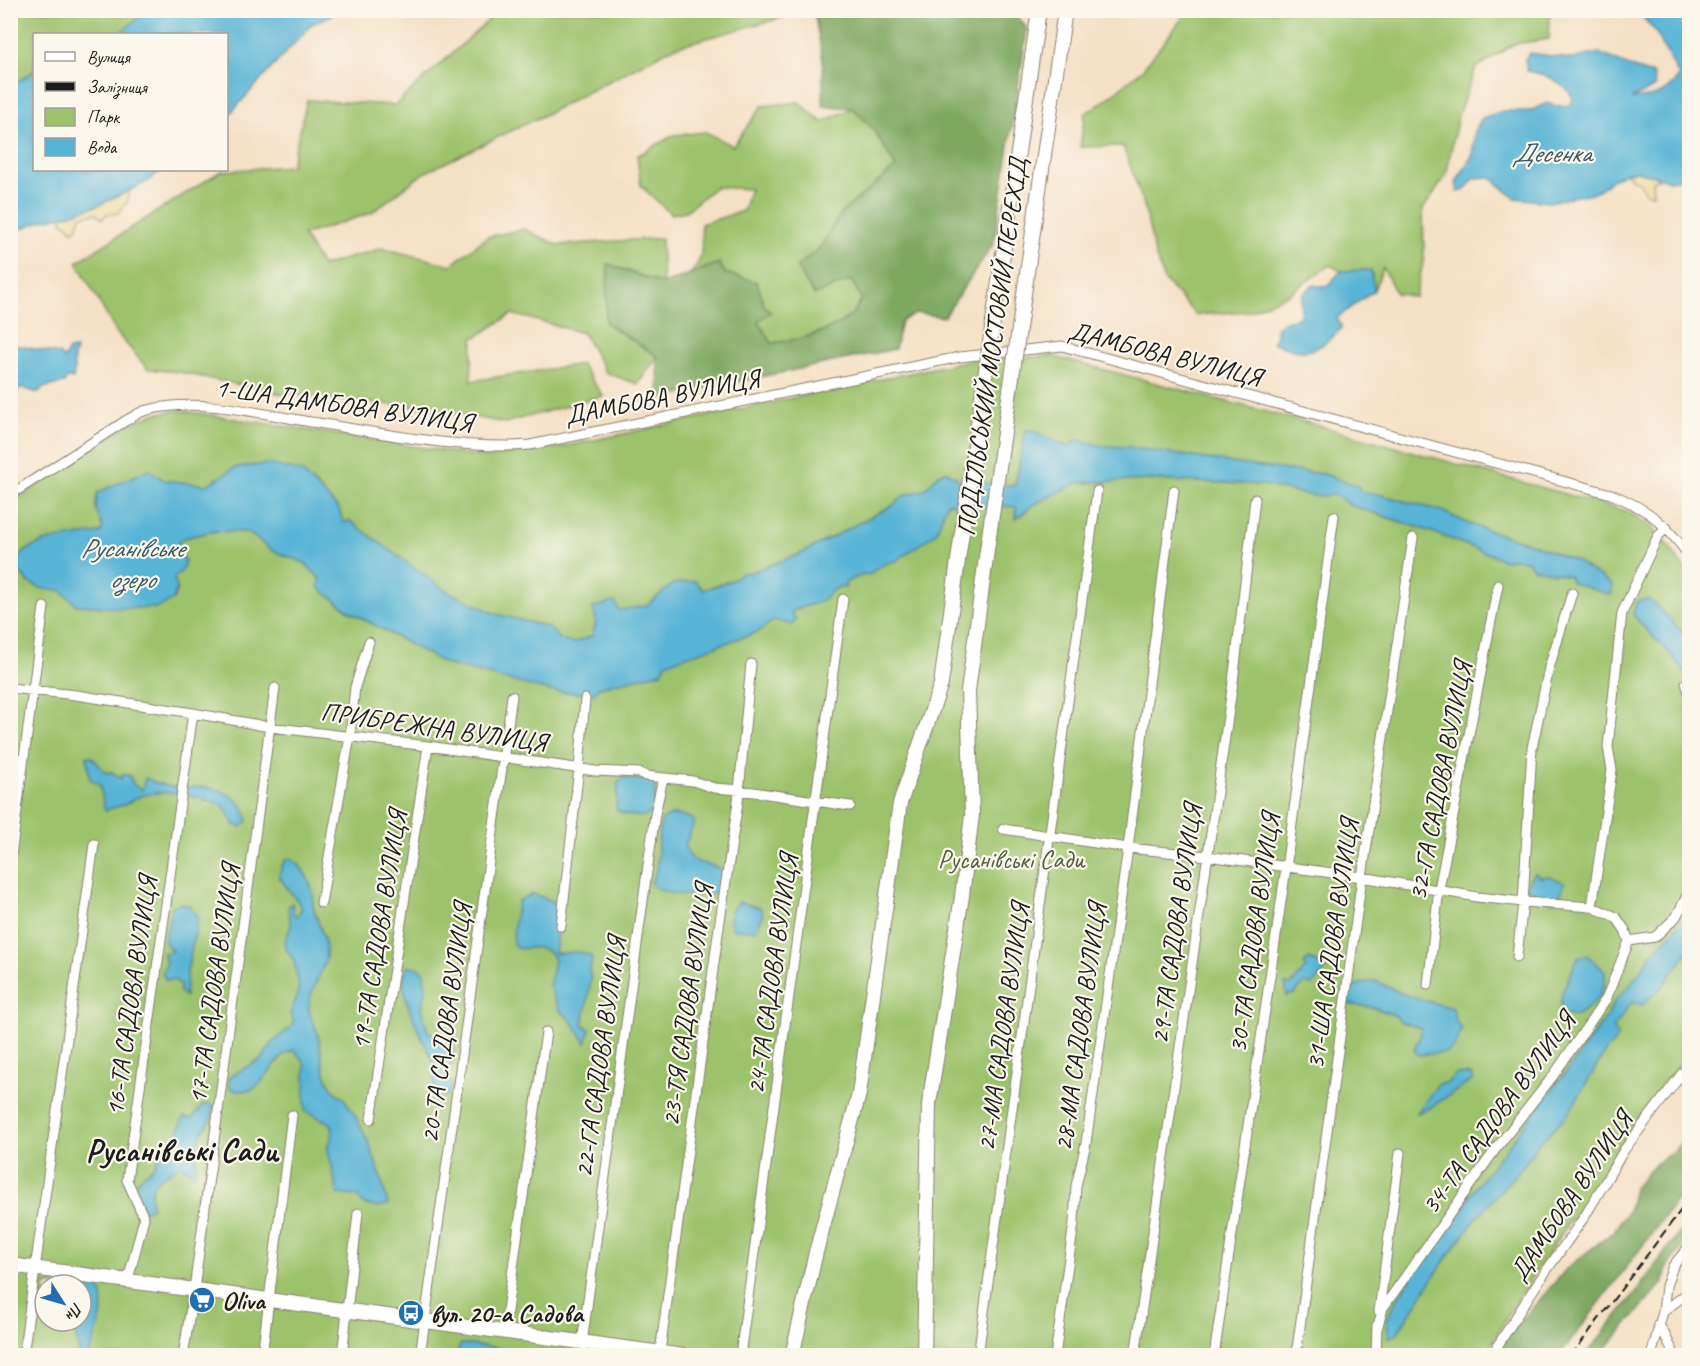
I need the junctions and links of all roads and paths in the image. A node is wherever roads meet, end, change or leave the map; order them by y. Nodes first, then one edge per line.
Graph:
1 (1039, 10) edge
2 (1065, 10) edge
3 (495, 447) joint
4 (1174, 490) dead end
5 (1097, 491) dead end
6 (10, 495) edge
7 (1255, 499) dead end
8 (1334, 516) dead end
9 (1667, 528) junction
10 (1413, 538) dead end
11 (1689, 557) edge
12 (1498, 585) dead end
13 (1572, 593) dead end
14 (843, 599) dead end
15 (44, 607) dead end
16 (369, 642) dead end
17 (752, 664) dead end
18 (1686, 683) dead end
19 (10, 688) edge
20 (275, 688) dead end
21 (34, 690) junction
22 (1689, 695) edge
23 (512, 696) dead end
24 (585, 699) dead end
25 (193, 713) junction
26 (270, 728) junction
27 (350, 736) junction
28 (428, 746) junction
29 (505, 757) junction
30 (579, 768) junction
31 (663, 778) junction
32 (740, 789) junction
33 (817, 802) junction
34 (850, 806) dead end
35 (1003, 829) dead end
36 (1051, 836) junction
37 (94, 844) dead end
38 (1128, 848) junction
39 (1207, 856) junction
40 (10, 863) edge
41 (1286, 868) junction
42 (1362, 877) junction
43 (1439, 889) junction
44 (1689, 890) edge
45 (1522, 902) junction
46 (321, 903) dead end
47 (1592, 906) junction
48 (561, 926) dead end
49 (1629, 941) junction
50 (1517, 957) dead end
51 (1428, 985) dead end
52 (546, 1032) dead end
53 (1689, 1063) edge
54 (292, 1114) dead end
55 (371, 1119) dead end
56 (1400, 1153) dead end
57 (358, 1213) dead end
58 (1689, 1245) edge
59 (10, 1265) edge
60 (35, 1268) junction
61 (128, 1280) junction
62 (194, 1289) junction
63 (1689, 1291) edge
64 (270, 1299) junction
65 (348, 1309) junction
66 (1663, 1312) junction
67 (424, 1322) junction
68 (1658, 1325) junction
69 (1377, 1329) junction
70 (504, 1332) junction
71 (582, 1342) junction
72 (660, 1352) junction
73 (23, 1356) edge
74 (183, 1356) edge
75 (262, 1356) edge
76 (342, 1356) edge
77 (420, 1356) edge
78 (684, 1356) edge
79 (740, 1356) edge
80 (792, 1356) edge
81 (924, 1356) edge
82 (978, 1356) edge
83 (1055, 1356) edge
84 (1135, 1356) edge
85 (1214, 1356) edge
86 (1296, 1356) edge
87 (1376, 1356) edge
88 (1491, 1356) edge
89 (1651, 1356) edge
90 (1675, 1356) edge

1 - 80 main road, ПОДІЛЬСЬКИЙ МОСТОВИЙ ПЕРЕХІД, bridge
2 - 81 main road, ПОДІЛЬСЬКИЙ МОСТОВИЙ ПЕРЕХІД, bridge
3 - 6 street, 1-ША ДАМБОВА ВУЛИЦЯ
3 - 9 street, ДАМБОВА ВУЛИЦЯ
4 - 38 street, 28-МА САДОВА ВУЛИЦЯ
5 - 36 street, 27-МА САДОВА ВУЛИЦЯ
7 - 39 street, 29-ТА САДОВА ВУЛИЦЯ
8 - 41 street, 30-ТА САДОВА ВУЛИЦЯ
9 - 11 street, ДАМБОВА ВУЛИЦЯ
9 - 47 street
10 - 42 street, 31-ША САДОВА ВУЛИЦЯ
12 - 43 street, 32-ГА САДОВА ВУЛИЦЯ
13 - 45 street
14 - 33 street, 24-ТА САДОВА ВУЛИЦЯ
15 - 21 street
16 - 27 street
17 - 32 street, 23-ТЯ САДОВА ВУЛИЦЯ
18 - 22 street
19 - 21 street, ПРИБРЕЖНА ВУЛИЦЯ
20 - 26 street, 17-ТА САДОВА ВУЛИЦЯ
21 - 25 street, ПРИБРЕЖНА ВУЛИЦЯ
21 - 40 street
23 - 29 street, 20-ТА САДОВА ВУЛИЦЯ
24 - 30 street
25 - 26 street, ПРИБРЕЖНА ВУЛИЦЯ
25 - 61 street, 16-ТА САДОВА ВУЛИЦЯ
26 - 27 street, ПРИБРЕЖНА ВУЛИЦЯ
26 - 62 street, 17-ТА САДОВА ВУЛИЦЯ
27 - 28 street, ПРИБРЕЖНА ВУЛИЦЯ
27 - 46 street
28 - 29 street, ПРИБРЕЖНА ВУЛИЦЯ
28 - 55 street, 19-ТА САДОВА ВУЛИЦЯ
29 - 30 street, ПРИБРЕЖНА ВУЛИЦЯ
29 - 67 street, 20-ТА САДОВА ВУЛИЦЯ
30 - 31 street, ПРИБРЕЖНА ВУЛИЦЯ
30 - 48 street
31 - 32 street, ПРИБРЕЖНА ВУЛИЦЯ
31 - 71 street, 22-ГА САДОВА ВУЛИЦЯ
32 - 33 street, ПРИБРЕЖНА ВУЛИЦЯ
32 - 72 street, 23-ТЯ САДОВА ВУЛИЦЯ
33 - 34 street, ПРИБРЕЖНА ВУЛИЦЯ
33 - 79 street, 24-ТА САДОВА ВУЛИЦЯ
35 - 36 street
36 - 38 street
36 - 82 street, 27-МА САДОВА ВУЛИЦЯ
37 - 60 street
38 - 39 street
38 - 83 street, 28-МА САДОВА ВУЛИЦЯ
39 - 41 street
39 - 84 street, 29-ТА САДОВА ВУЛИЦЯ
41 - 42 street
41 - 85 street, 30-ТА САДОВА ВУЛИЦЯ
42 - 43 street
42 - 86 street, 31-ША САДОВА ВУЛИЦЯ
43 - 45 street
43 - 51 street, 32-ГА САДОВА ВУЛИЦЯ
44 - 49 street
45 - 47 street
45 - 50 street
47 - 49 street
49 - 69 street, 34-ТА САДОВА ВУЛИЦЯ
52 - 70 street
53 - 88 street, ДАМБОВА ВУЛИЦЯ
54 - 64 street
56 - 69 street
57 - 65 street
58 - 66 street
59 - 60 main road
60 - 61 main road
60 - 73 street
61 - 62 main road
62 - 64 main road
62 - 74 street, 17-ТА САДОВА ВУЛИЦЯ
63 - 66 street
64 - 65 main road
64 - 75 street
65 - 67 main road
65 - 76 street
66 - 68 street
67 - 70 main road
67 - 77 street, 20-ТА САДОВА ВУЛИЦЯ
68 - 89 street
68 - 90 street
69 - 87 street
70 - 71 main road
71 - 72 main road
72 - 78 main road

